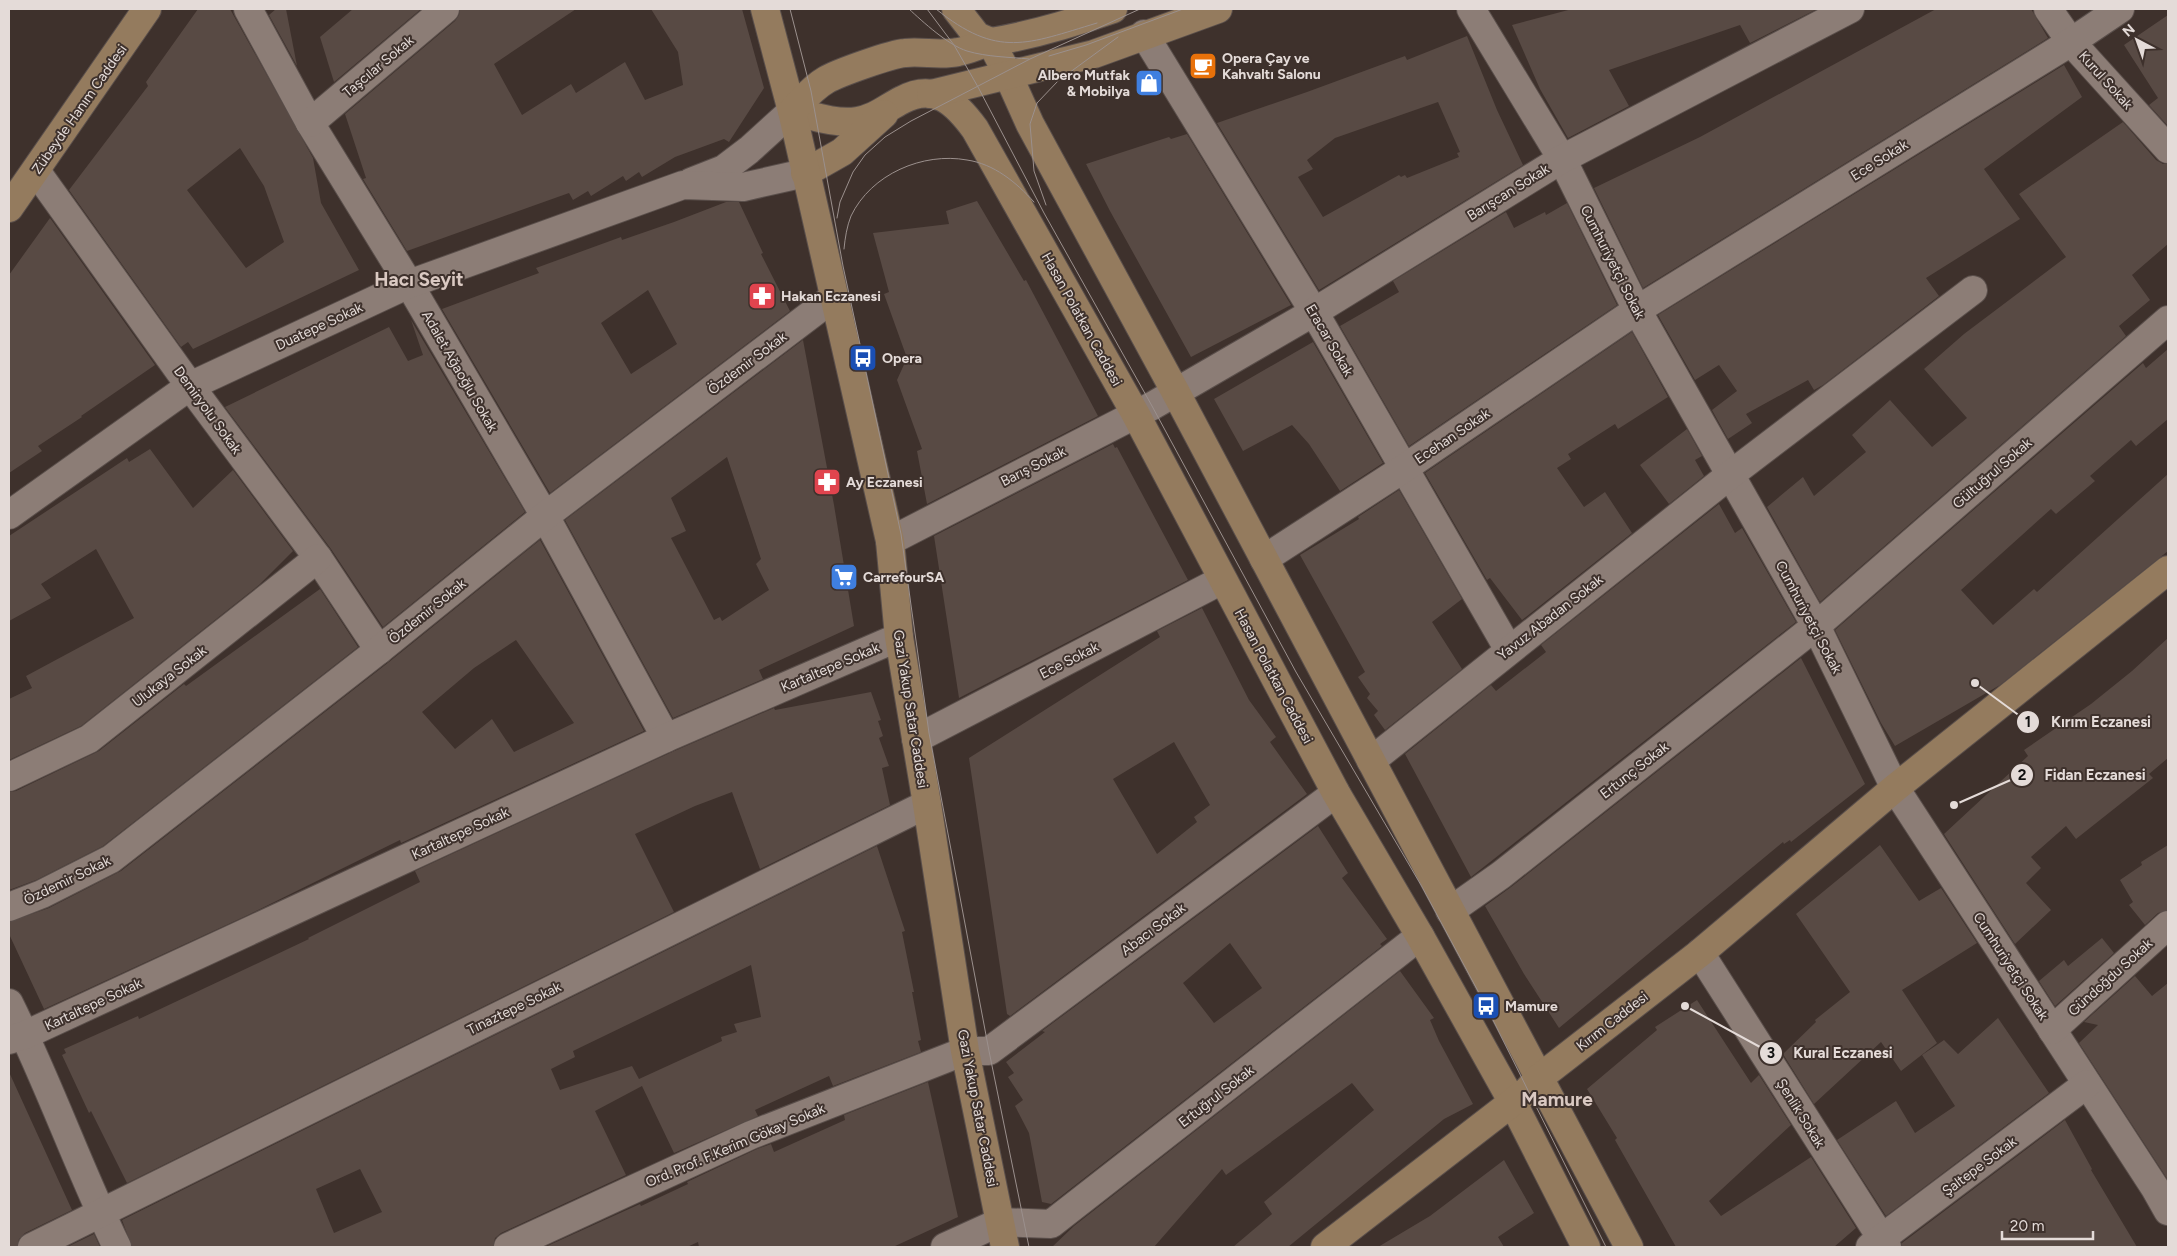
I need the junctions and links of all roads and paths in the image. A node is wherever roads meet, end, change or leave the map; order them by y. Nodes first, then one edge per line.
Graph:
1 (147, 9) edge
2 (248, 9) edge
3 (446, 9) edge
4 (765, 9) edge
5 (956, 9) edge
6 (1113, 9) edge
7 (1218, 9) edge
8 (1470, 9) edge
9 (1850, 9) edge
10 (2048, 9) edge
11 (2120, 9) edge
12 (1144, 34) junction
13 (991, 42) junction
14 (2071, 42) junction
15 (1008, 75) junction
16 (931, 94) junction
17 (888, 110) junction
18 (792, 111) junction
19 (310, 122) junction
20 (2168, 149) edge
21 (1562, 159) junction
22 (36, 170) junction
23 (805, 173) junction
24 (683, 185) junction
25 (9, 208) edge
26 (409, 284) junction
27 (1973, 290) dead end
28 (834, 297) junction
29 (1636, 310) junction
30 (1314, 312) junction
31 (2168, 320) edge
32 (190, 386) junction
33 (1175, 391) junction
34 (1135, 414) junction
35 (1403, 469) junction
36 (1730, 475) junction
37 (9, 515) edge
38 (545, 516) junction
39 (890, 541) junction
40 (318, 558) junction
41 (1264, 559) junction
42 (2168, 570) edge
43 (1222, 580) junction
44 (1816, 626) junction
45 (899, 637) junction
46 (379, 650) junction
47 (1509, 650) junction
48 (666, 738) junction
49 (916, 739) junction
50 (1371, 761) junction
51 (9, 777) edge
52 (1895, 788) junction
53 (1336, 793) junction
54 (927, 804) junction
55 (9, 907) edge
56 (1450, 911) junction
57 (2168, 925) edge
58 (1420, 936) junction
59 (1700, 953) junction
60 (9, 1003) edge
61 (2052, 1030) junction
62 (17, 1038) edge
63 (965, 1051) junction
64 (1539, 1078) junction
65 (2087, 1084) junction
66 (1512, 1101) junction
67 (2164, 1193) edge
68 (100, 1213) junction
69 (1002, 1235) edge
70 (1348, 1238) edge
71 (1880, 1245) edge
72 (32, 1247) edge
73 (117, 1247) edge
74 (508, 1247) edge
75 (945, 1247) edge
76 (1325, 1247) edge
77 (1586, 1247) edge
78 (1628, 1247) edge

1 - 22 main road, Zübeyde Hanım Caddesi
2 - 19 street, Adalet Ağaoğlu Sokak
3 - 19 street, Taşcılar Sokak
4 - 18 main road
5 - 13 main road
6 - 13 main road
7 - 12 main road
8 - 21 street, Cumhuriyetçi Sokak
9 - 21 street, Barışcan Sokak
10 - 14 street, Kurul Sokak
11 - 14 street, Ece Sokak
12 - 15 main road
12 - 30 street, Eracar Sokak
13 - 15 main road
13 - 18 main road
14 - 20 street, Kurul Sokak
14 - 29 street, Ece Sokak
15 - 16 main road
15 - 33 main road
16 - 17 main road
16 - 34 main road, Hasan Polatkan Caddesi
17 - 18 main road
17 - 23 main road
18 - 23 main road, Gazi Yakup Satar Caddesi
18 - 24 street
19 - 26 street, Adalet Ağaoğlu Sokak
21 - 29 street, Cumhuriyetçi Sokak
21 - 30 street, Barışcan Sokak
22 - 25 main road, Zübeyde Hanım Caddesi
22 - 32 street, Demiryolu Sokak
23 - 24 street, Duatepe Sokak
23 - 28 main road, Gazi Yakup Satar Caddesi
24 - 26 street, Duatepe Sokak
26 - 32 street, Duatepe Sokak
26 - 38 street, Adalet Ağaoğlu Sokak
27 - 36 street, Yavuz Abadan Sokak
28 - 38 street, Özdemir Sokak
28 - 39 main road, Gazi Yakup Satar Caddesi
29 - 35 street, Ecehan Sokak
29 - 36 street, Cumhuriyetçi Sokak
30 - 33 street, Barışcan Sokak
30 - 35 street, Eracar Sokak
31 - 44 street, Gültuğrul Sokak
32 - 37 street, Duatepe Sokak
32 - 40 street, Demiryolu Sokak
33 - 34 street, Barış Sokak
33 - 41 main road
34 - 39 street, Barış Sokak
34 - 43 main road, Hasan Polatkan Caddesi
35 - 41 street, Ecehan Sokak
35 - 47 street, Eracar Sokak
36 - 44 street, Cumhuriyetçi Sokak
36 - 47 street, Yavuz Abadan Sokak
38 - 46 street, Özdemir Sokak
38 - 48 street, Adalet Ağaoğlu Sokak
39 - 45 main road, Gazi Yakup Satar Caddesi
40 - 46 street, Demiryolu Sokak
40 - 51 street, Ulukaya Sokak
41 - 50 main road
42 - 52 main road, Kırım Caddesi
43 - 49 street, Ece Sokak
43 - 53 main road, Hasan Polatkan Caddesi
44 - 52 street, Cumhuriyetçi Sokak
44 - 56 street, Ertunç Sokak
45 - 48 street, Kartaltepe Sokak
45 - 49 main road, Gazi Yakup Satar Caddesi
46 - 55 street, Özdemir Sokak
47 - 50 street, Yavuz Abadan Sokak
48 - 62 street, Kartaltepe Sokak
49 - 54 main road, Gazi Yakup Satar Caddesi
50 - 56 main road
52 - 59 main road, Kırım Caddesi
52 - 61 street, Cumhuriyetçi Sokak
53 - 58 main road, Hasan Polatkan Caddesi
53 - 63 street, Abacı Sokak
54 - 63 main road, Gazi Yakup Satar Caddesi
54 - 68 street, Tınaztepe Sokak
56 - 64 main road
57 - 61 street, Gündoğdu Sokak
58 - 66 main road, Hasan Polatkan Caddesi
58 - 69 street, Ertuğrul Sokak
59 - 64 main road, Kırım Caddesi
59 - 71 street, Şenlik Sokak
60 - 62 street
61 - 65 street, Cumhuriyetçi Sokak
62 - 68 street
63 - 69 main road, Gazi Yakup Satar Caddesi
63 - 74 street, Ord. Prof. F.Kerim Gökay Sokak
64 - 66 main road, Kırım Caddesi
64 - 78 main road
65 - 67 street, Cumhuriyetçi Sokak
65 - 71 street, Şaltepe Sokak
66 - 70 main road, Kırım Caddesi
66 - 77 main road, Hasan Polatkan Caddesi
68 - 72 street, Tınaztepe Sokak
68 - 73 street
69 - 75 street
70 - 76 main road, Kırım Caddesi

